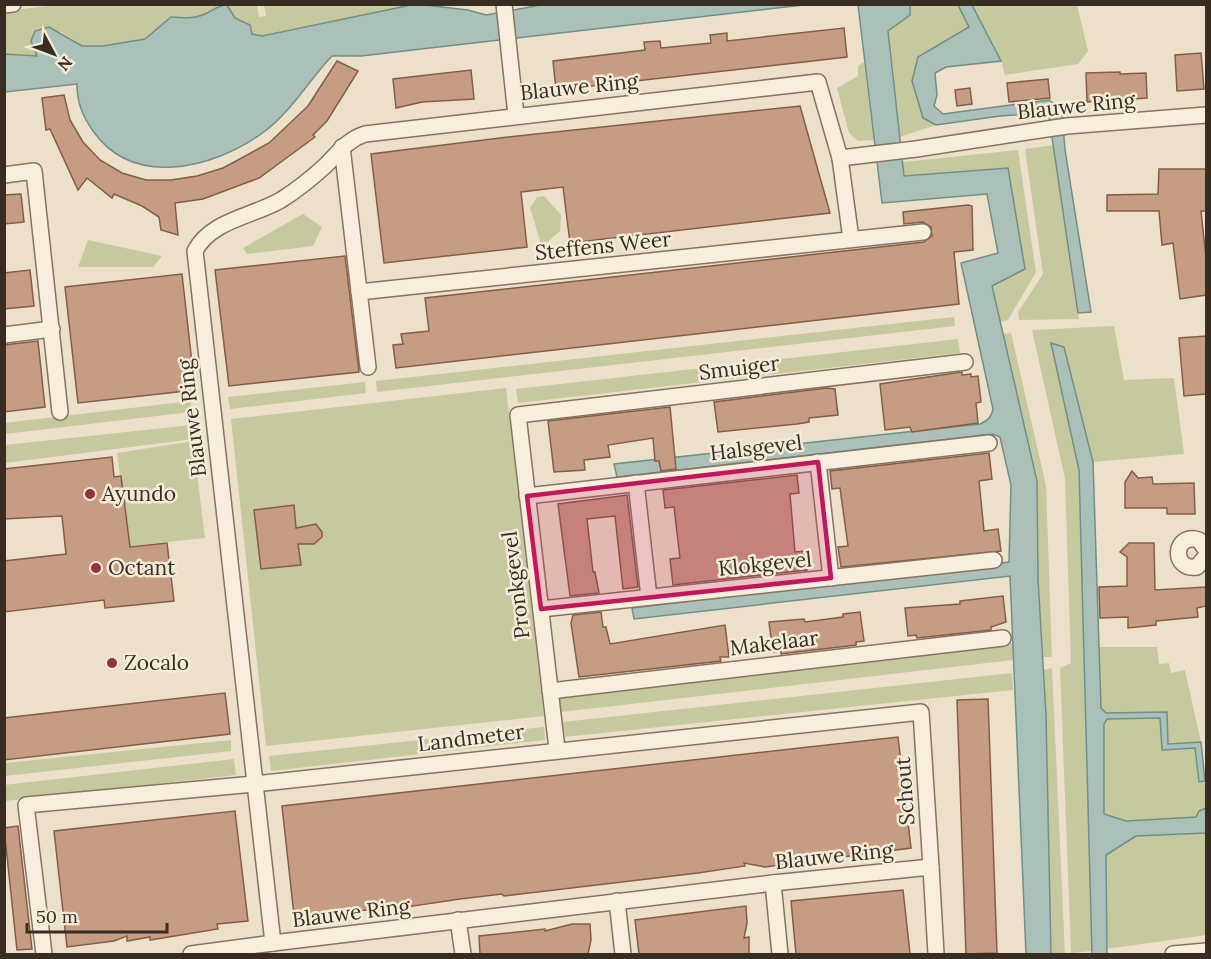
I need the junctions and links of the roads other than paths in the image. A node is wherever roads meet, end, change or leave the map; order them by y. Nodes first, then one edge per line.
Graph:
1 (13, 4) edge
2 (504, 4) edge
3 (4, 5) edge
4 (516, 115) junction
5 (1206, 115) edge
6 (342, 147) junction
7 (840, 158) junction
8 (4, 175) edge
9 (923, 232) dead end
10 (851, 239) junction
11 (360, 292) junction
12 (52, 329) junction
13 (4, 335) edge
14 (965, 362) dead end
15 (368, 367) dead end
16 (60, 412) dead end
17 (518, 415) joint
18 (989, 443) dead end
19 (819, 462) junction
20 (636, 483) junction
21 (527, 496) junction
22 (1206, 550) edge
23 (1206, 556) edge
24 (994, 560) dead end
25 (831, 578) junction
26 (649, 597) junction
27 (541, 609) junction
28 (1003, 638) dead end
29 (550, 691) junction
30 (921, 712) joint
31 (557, 749) junction
32 (254, 784) junction
33 (931, 867) junction
34 (773, 883) junction
35 (617, 902) junction
36 (458, 920) junction
37 (273, 944) junction
38 (1206, 951) edge
39 (44, 954) edge
40 (191, 954) edge
41 (463, 954) edge
42 (623, 954) edge
43 (780, 954) edge
44 (936, 954) edge
45 (1173, 954) edge

1 - 3 street
2 - 4 street
4 - 6 street, Blauwe Ring
4 - 7 street, Blauwe Ring
5 - 7 street, Blauwe Ring
6 - 11 street
6 - 32 street, Blauwe Ring
7 - 10 street
8 - 12 street
9 - 10 street, Steffens Weer
10 - 11 street, Steffens Weer
11 - 15 street
12 - 13 street
12 - 16 street
14 - 17 street, Smuiger
17 - 21 street, Pronkgevel
18 - 19 street, Halsgevel
19 - 20 street, Halsgevel
19 - 25 street
20 - 21 street, Halsgevel
20 - 26 street
21 - 27 street, Pronkgevel
22 - 23 street
24 - 25 street, Klokgevel
25 - 26 street, Klokgevel
26 - 27 street, Klokgevel
27 - 29 street, Pronkgevel
28 - 29 street, Makelaar
29 - 31 street, Pronkgevel
30 - 31 street, Landmeter
30 - 33 street, Schout
31 - 32 street, Landmeter
32 - 37 street, Blauwe Ring
32 - 39 street, Landmeter
33 - 34 street, Blauwe Ring
33 - 44 street
34 - 35 street, Blauwe Ring
34 - 43 street
35 - 36 street, Blauwe Ring
35 - 42 street
36 - 37 street, Blauwe Ring
36 - 41 street
37 - 40 street
38 - 45 street

